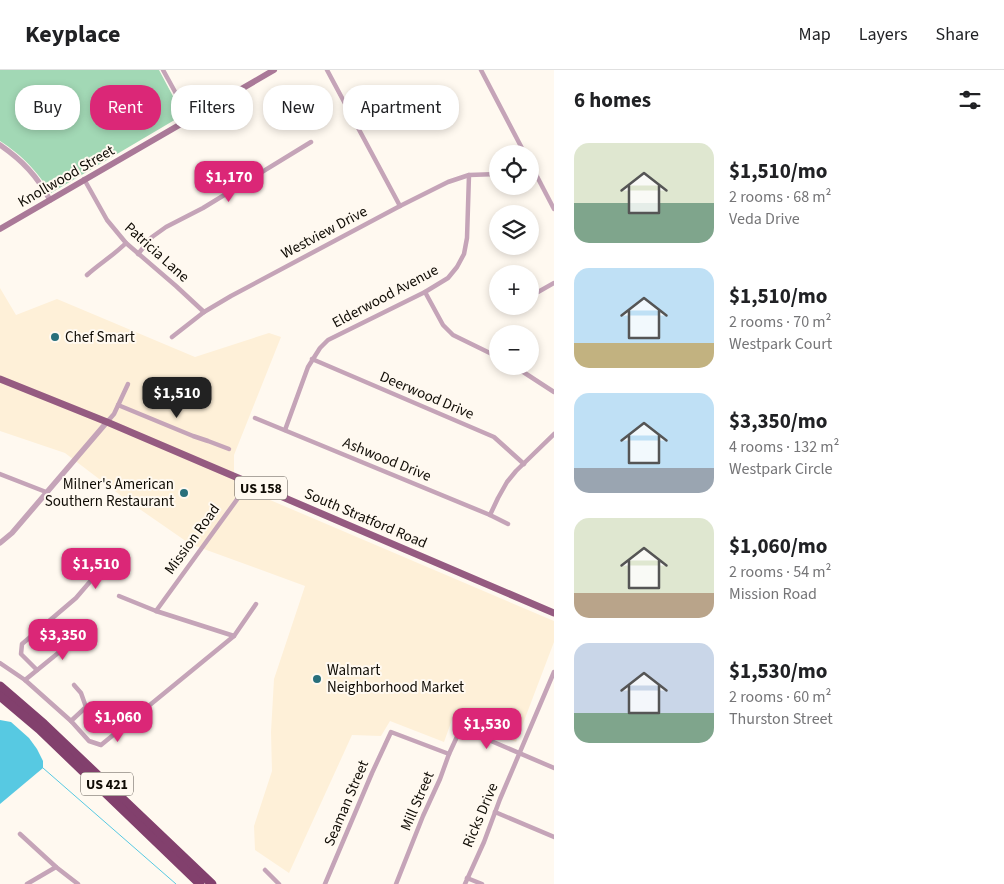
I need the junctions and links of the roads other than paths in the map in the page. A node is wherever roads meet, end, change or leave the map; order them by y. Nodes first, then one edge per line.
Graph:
1 (163, 70) edge
2 (274, 70) edge
3 (327, 70) edge
4 (481, 70) edge
5 (171, 85) edge
6 (248, 85) edge
7 (171, 130) edge
8 (311, 142) dead end
9 (0, 145) edge
10 (520, 145) edge
11 (489, 174) edge
12 (469, 175) junction
13 (84, 179) junction
14 (539, 180) edge
15 (50, 200) junction
16 (400, 206) junction
17 (554, 209) edge
18 (0, 229) edge
19 (126, 244) junction
20 (138, 254) junction
21 (86, 275) dead end
22 (554, 283) edge
23 (539, 291) edge
24 (426, 292) junction
25 (204, 312) junction
26 (172, 338) dead end
27 (489, 353) edge
28 (312, 359) junction
29 (528, 375) edge
30 (0, 379) edge
31 (128, 384) dead end
32 (554, 392) edge
33 (118, 405) junction
34 (256, 418) dead end
35 (107, 422) junction
36 (285, 430) junction
37 (554, 434) edge
38 (230, 449) dead end
39 (524, 464) junction
40 (0, 474) edge
41 (249, 483) junction
42 (46, 492) junction
43 (490, 515) junction
44 (508, 524) dead end
45 (0, 543) edge
46 (100, 570) dead end
47 (119, 596) dead end
48 (256, 604) dead end
49 (156, 610) junction
50 (554, 613) edge
51 (90, 627) dead end
52 (234, 636) junction
53 (0, 663) edge
54 (37, 670) junction
55 (554, 672) edge
56 (25, 680) junction
57 (0, 686) edge
58 (74, 686) dead end
59 (551, 686) edge
60 (0, 696) edge
61 (71, 721) junction
62 (449, 754) junction
63 (520, 754) junction
64 (554, 768) edge
65 (495, 812) junction
66 (20, 834) dead end
67 (554, 837) edge
68 (56, 868) junction
69 (265, 870) dead end
70 (467, 878) junction
71 (27, 884) edge
72 (78, 884) edge
73 (200, 884) edge
74 (212, 884) edge
75 (279, 884) edge
76 (325, 884) edge
77 (396, 884) edge
78 (464, 884) edge
79 (482, 884) edge

1 - 5 street
2 - 6 main road, Knollwood Street
3 - 16 street
4 - 10 street
7 - 13 main road, Knollwood Street
8 - 20 street
9 - 15 street
11 - 12 street, Westview Drive
12 - 16 street, Westview Drive
12 - 24 street, Elderwood Avenue
13 - 15 main road, Knollwood Street
13 - 19 street, Patricia Lane
14 - 17 street
15 - 18 main road, Knollwood Street
16 - 25 street, Westview Drive
19 - 20 street, Patricia Lane
19 - 21 street
20 - 25 street, Patricia Lane
22 - 23 street
24 - 27 street
24 - 28 street, Elderwood Avenue
25 - 26 street, Westview Drive
28 - 36 street, Elderwood Avenue
28 - 39 street, Deerwood Drive
29 - 32 street
30 - 35 main road, South Stratford Road / US 158
31 - 33 street
33 - 35 street
33 - 38 street
34 - 36 street, Ashwood Drive
35 - 41 main road, South Stratford Road / US 158
35 - 42 street
36 - 43 street, Ashwood Drive
37 - 39 street
39 - 43 street
40 - 42 street
41 - 49 street, Mission Road
41 - 50 main road, South Stratford Road / US 158
42 - 45 street
43 - 44 street, Ashwood Drive
46 - 54 street
47 - 49 street
48 - 52 street
49 - 52 street
51 - 54 street
52 - 61 street
53 - 56 street
54 - 56 street
55 - 59 street, Ricks Drive
56 - 61 street
57 - 74 highway, US 421
58 - 61 street
59 - 63 street, Ricks Drive
60 - 73 highway, US 421
62 - 63 street, Mill Street
62 - 76 street, Seaman Street
62 - 77 street, Mill Street
63 - 64 street
63 - 65 street, Ricks Drive
65 - 67 street
65 - 70 street, Ricks Drive
66 - 68 street
68 - 71 street
68 - 72 street
69 - 75 street
70 - 78 street, Ricks Drive
70 - 79 street

